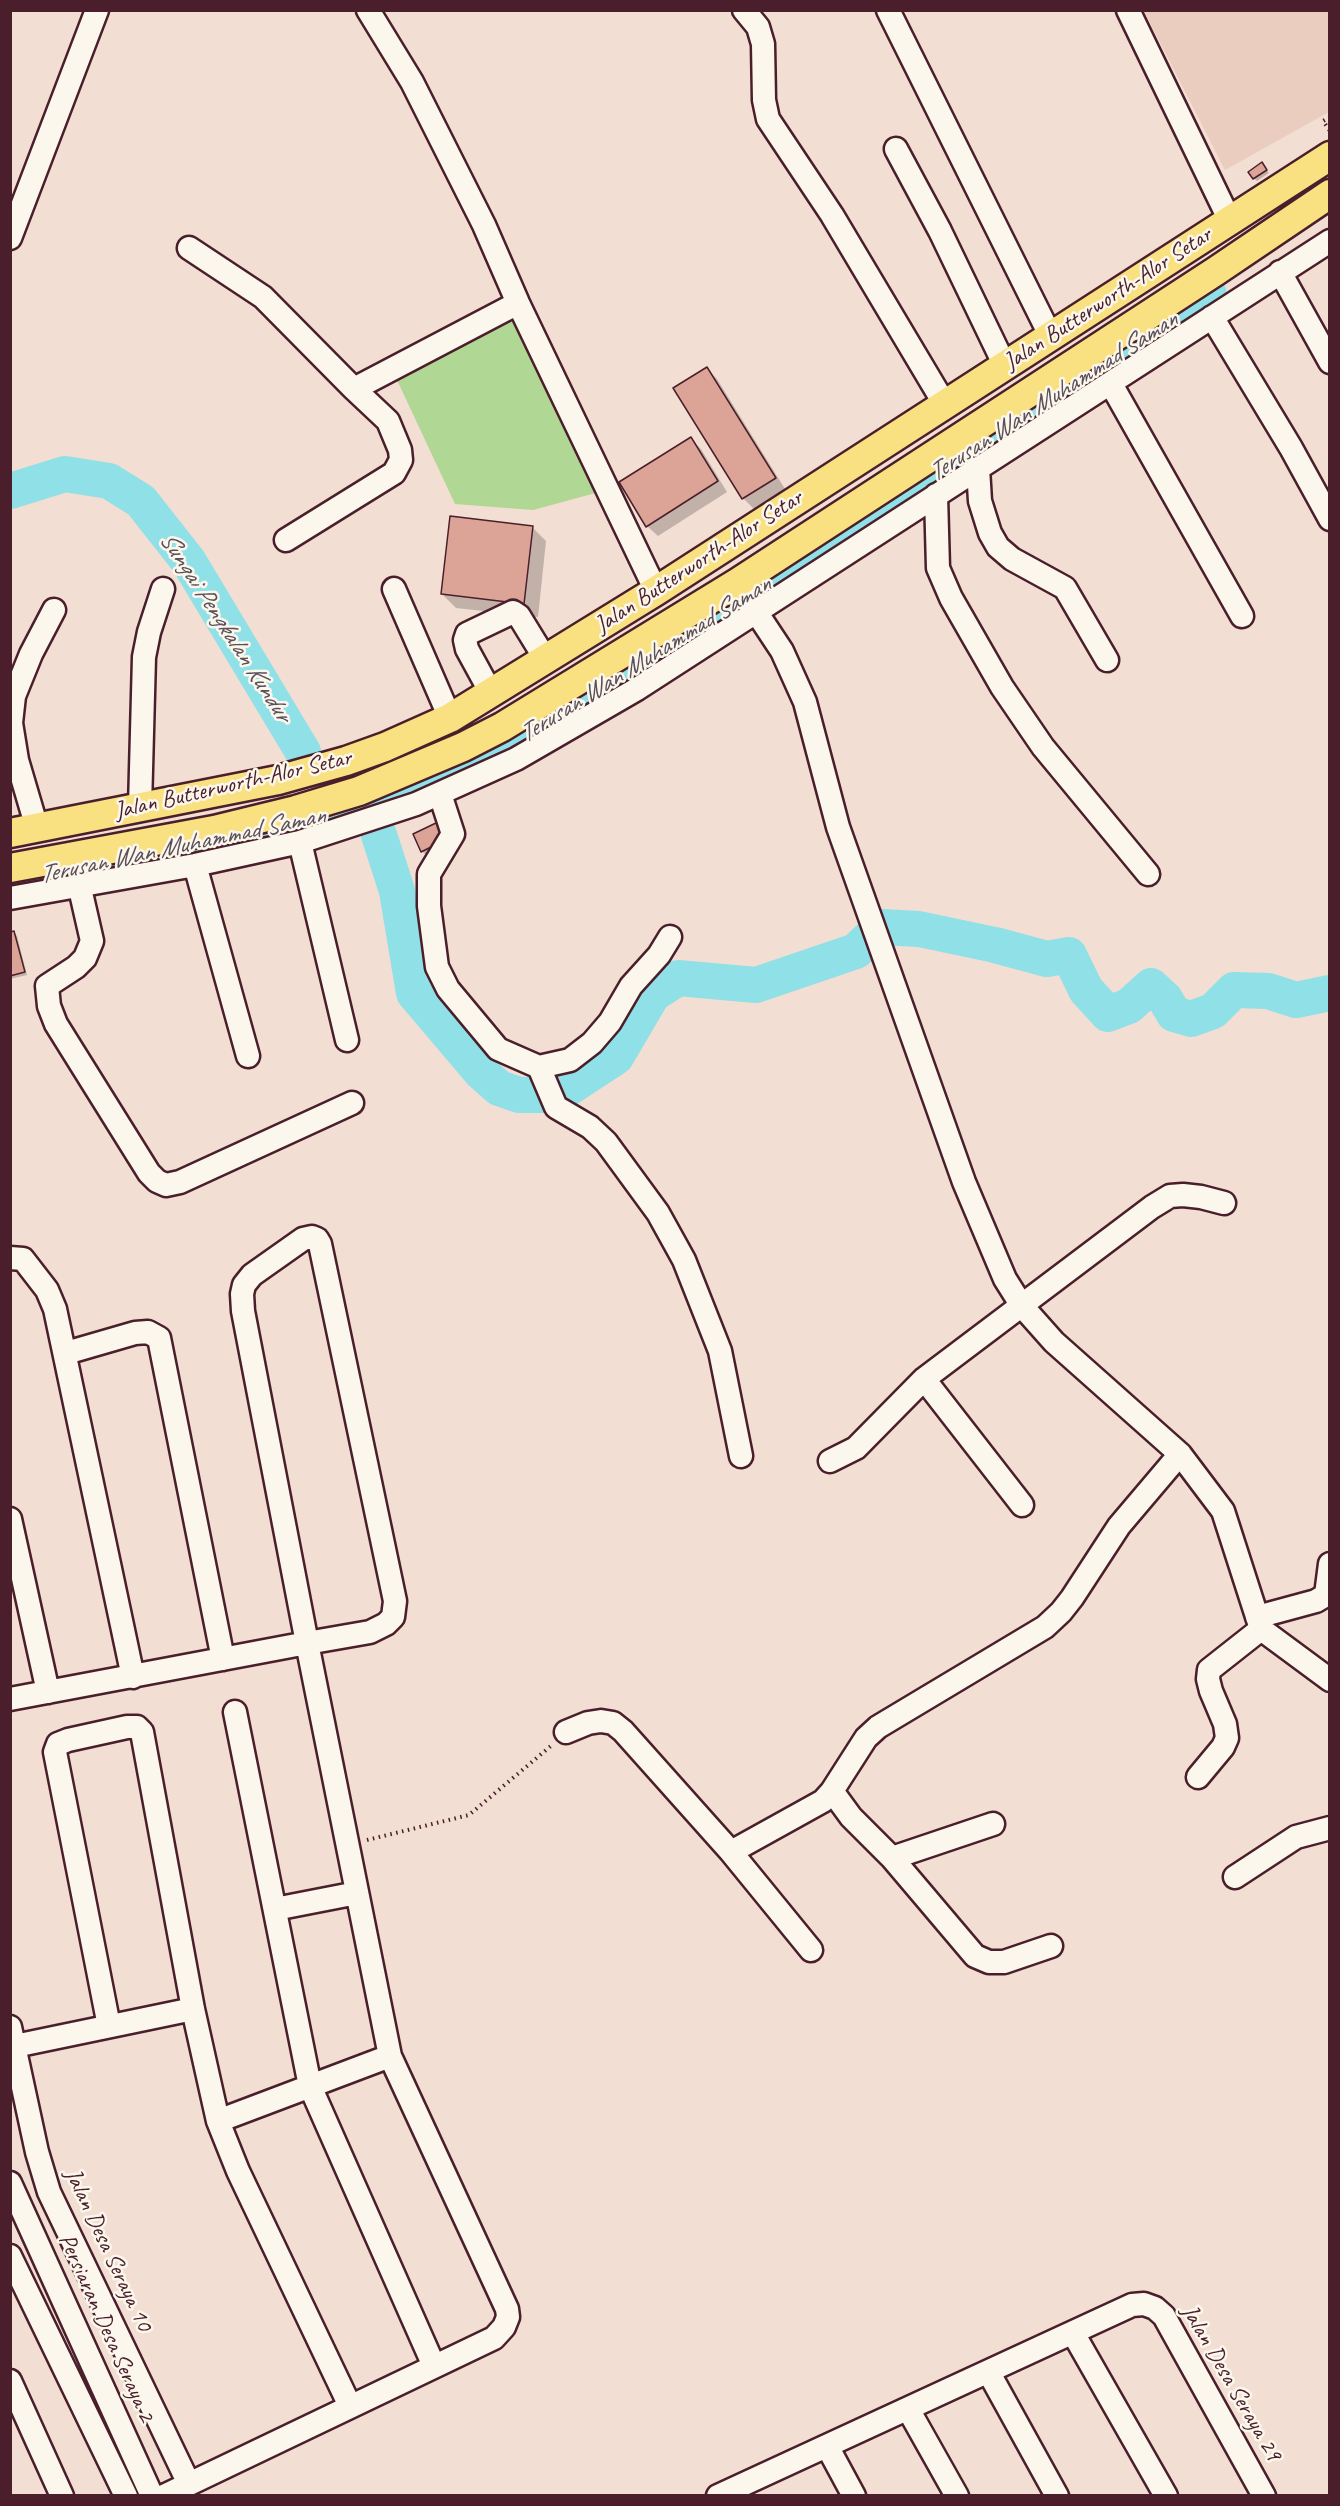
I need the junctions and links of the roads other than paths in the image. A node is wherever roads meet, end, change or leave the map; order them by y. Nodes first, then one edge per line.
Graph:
1 (97, 10) edge
2 (368, 10) edge
3 (744, 10) edge
4 (888, 10) edge
5 (1128, 10) edge
6 (896, 149) dead end
7 (1329, 156) edge
8 (1329, 194) edge
9 (1230, 221) junction
10 (10, 238) edge
11 (1329, 241) edge
12 (189, 248) dead end
13 (1216, 271) junction
14 (1280, 272) junction
15 (1237, 302) junction
16 (518, 303) junction
17 (1212, 317) junction
18 (1051, 337) junction
19 (1329, 362) edge
20 (1005, 366) junction
21 (1111, 384) junction
22 (354, 389) junction
23 (944, 403) junction
24 (978, 468) junction
25 (936, 495) junction
26 (1329, 519) edge
27 (286, 540) dead end
28 (738, 583) junction
29 (163, 589) dead end
30 (394, 589) dead end
31 (656, 591) junction
32 (54, 610) dead end
33 (757, 612) junction
34 (1242, 616) dead end
35 (546, 660) junction
36 (1107, 660) dead end
37 (490, 693) junction
38 (450, 718) junction
39 (440, 794) junction
40 (140, 807) junction
41 (24, 830) edge
42 (300, 842) junction
43 (195, 865) junction
44 (10, 868) edge
45 (1148, 874) dead end
46 (79, 884) junction
47 (10, 898) edge
48 (670, 937) dead end
49 (347, 1040) dead end
50 (248, 1056) dead end
51 (540, 1070) junction
52 (352, 1103) dead end
53 (1224, 1203) dead end
54 (10, 1258) edge
55 (1022, 1306) junction
56 (66, 1353) junction
57 (924, 1378) junction
58 (1180, 1455) junction
59 (741, 1456) dead end
60 (830, 1461) dead end
61 (1022, 1505) dead end
62 (10, 1519) edge
63 (1329, 1564) edge
64 (1259, 1623) junction
65 (307, 1643) junction
66 (223, 1659) junction
67 (133, 1677) junction
68 (1329, 1680) edge
69 (48, 1692) junction
70 (10, 1699) edge
71 (235, 1712) dead end
72 (566, 1732) road end
73 (1198, 1777) dead end
74 (832, 1791) junction
75 (993, 1824) dead end
76 (1329, 1828) edge
77 (731, 1852) junction
78 (892, 1858) junction
79 (1235, 1877) dead end
80 (357, 1893) junction
81 (275, 1909) junction
82 (1051, 1946) dead end
83 (811, 1950) dead end
84 (193, 2009) junction
85 (109, 2026) junction
86 (12, 2040) edge
87 (390, 2056) junction
88 (310, 2086) junction
89 (218, 2121) junction
90 (10, 2184) edge
91 (10, 2256) edge
92 (1073, 2333) junction
93 (434, 2366) junction
94 (989, 2373) junction
95 (10, 2381) edge
96 (350, 2406) junction
97 (908, 2409) junction
98 (827, 2446) junction
99 (189, 2484) junction
100 (63, 2496) edge
101 (126, 2496) edge
102 (152, 2496) edge
103 (164, 2496) edge
104 (718, 2496) edge
105 (854, 2496) edge
106 (957, 2496) edge
107 (1058, 2496) edge
108 (1166, 2496) edge
109 (1264, 2496) edge

1 - 10 street
2 - 16 street
3 - 23 street
4 - 18 street
5 - 9 street
6 - 20 street
7 - 9 main road, Jalan Butterworth-Alor Setar
8 - 13 main road, Jalan Butterworth-Alor Setar
9 - 18 main road, Jalan Butterworth-Alor Setar
11 - 14 street
12 - 22 street
13 - 15 street
13 - 28 main road, Jalan Butterworth-Alor Setar
14 - 15 street
14 - 19 street
15 - 17 street
16 - 22 street
16 - 31 street
17 - 21 street
17 - 26 street
18 - 20 main road, Jalan Butterworth-Alor Setar
20 - 23 main road, Jalan Butterworth-Alor Setar
21 - 24 street
21 - 34 street
22 - 27 street
23 - 31 main road, Jalan Butterworth-Alor Setar
24 - 25 street
24 - 36 street
25 - 33 street
25 - 45 street
28 - 33 street
28 - 44 main road, Jalan Butterworth-Alor Setar
29 - 40 street
30 - 38 street
31 - 35 main road, Jalan Butterworth-Alor Setar
32 - 41 street
33 - 39 street
33 - 55 street
35 - 37 main road, Jalan Butterworth-Alor Setar
35 - 37 street
37 - 38 main road, Jalan Butterworth-Alor Setar
38 - 40 main road, Jalan Butterworth-Alor Setar
39 - 42 street
39 - 51 street
40 - 41 main road, Jalan Butterworth-Alor Setar
42 - 43 street
42 - 49 street
43 - 46 street
43 - 50 street
46 - 47 street
46 - 52 street
48 - 51 street
51 - 59 street
53 - 55 street
54 - 56 street
55 - 57 street
55 - 58 street
56 - 66 street
56 - 67 street
57 - 60 street
57 - 61 street
58 - 64 street
58 - 74 street
62 - 69 street
63 - 64 street
64 - 68 street
64 - 73 street
65 - 65 street
65 - 66 street
65 - 80 street
66 - 67 street
67 - 69 street
69 - 70 street
71 - 81 street
72 - 77 street
74 - 77 street
74 - 78 street
75 - 78 street
76 - 79 street
77 - 83 street
78 - 82 street
80 - 81 street
80 - 87 street
81 - 88 street
84 - 85 street
84 - 85 street
84 - 89 street
85 - 86 street
86 - 99 street, Jalan Desa Seraya 10
87 - 88 street
87 - 93 street
88 - 89 street
88 - 93 street
89 - 96 street
90 - 102 street, Persiaran Desa Seraya 2
91 - 101 street
92 - 94 street
92 - 108 street
92 - 109 street, Jalan Desa Seraya 29
93 - 96 street
94 - 97 street
94 - 107 street
95 - 100 street
96 - 99 street
97 - 98 street
97 - 106 street
98 - 104 street
98 - 105 street
99 - 103 street

